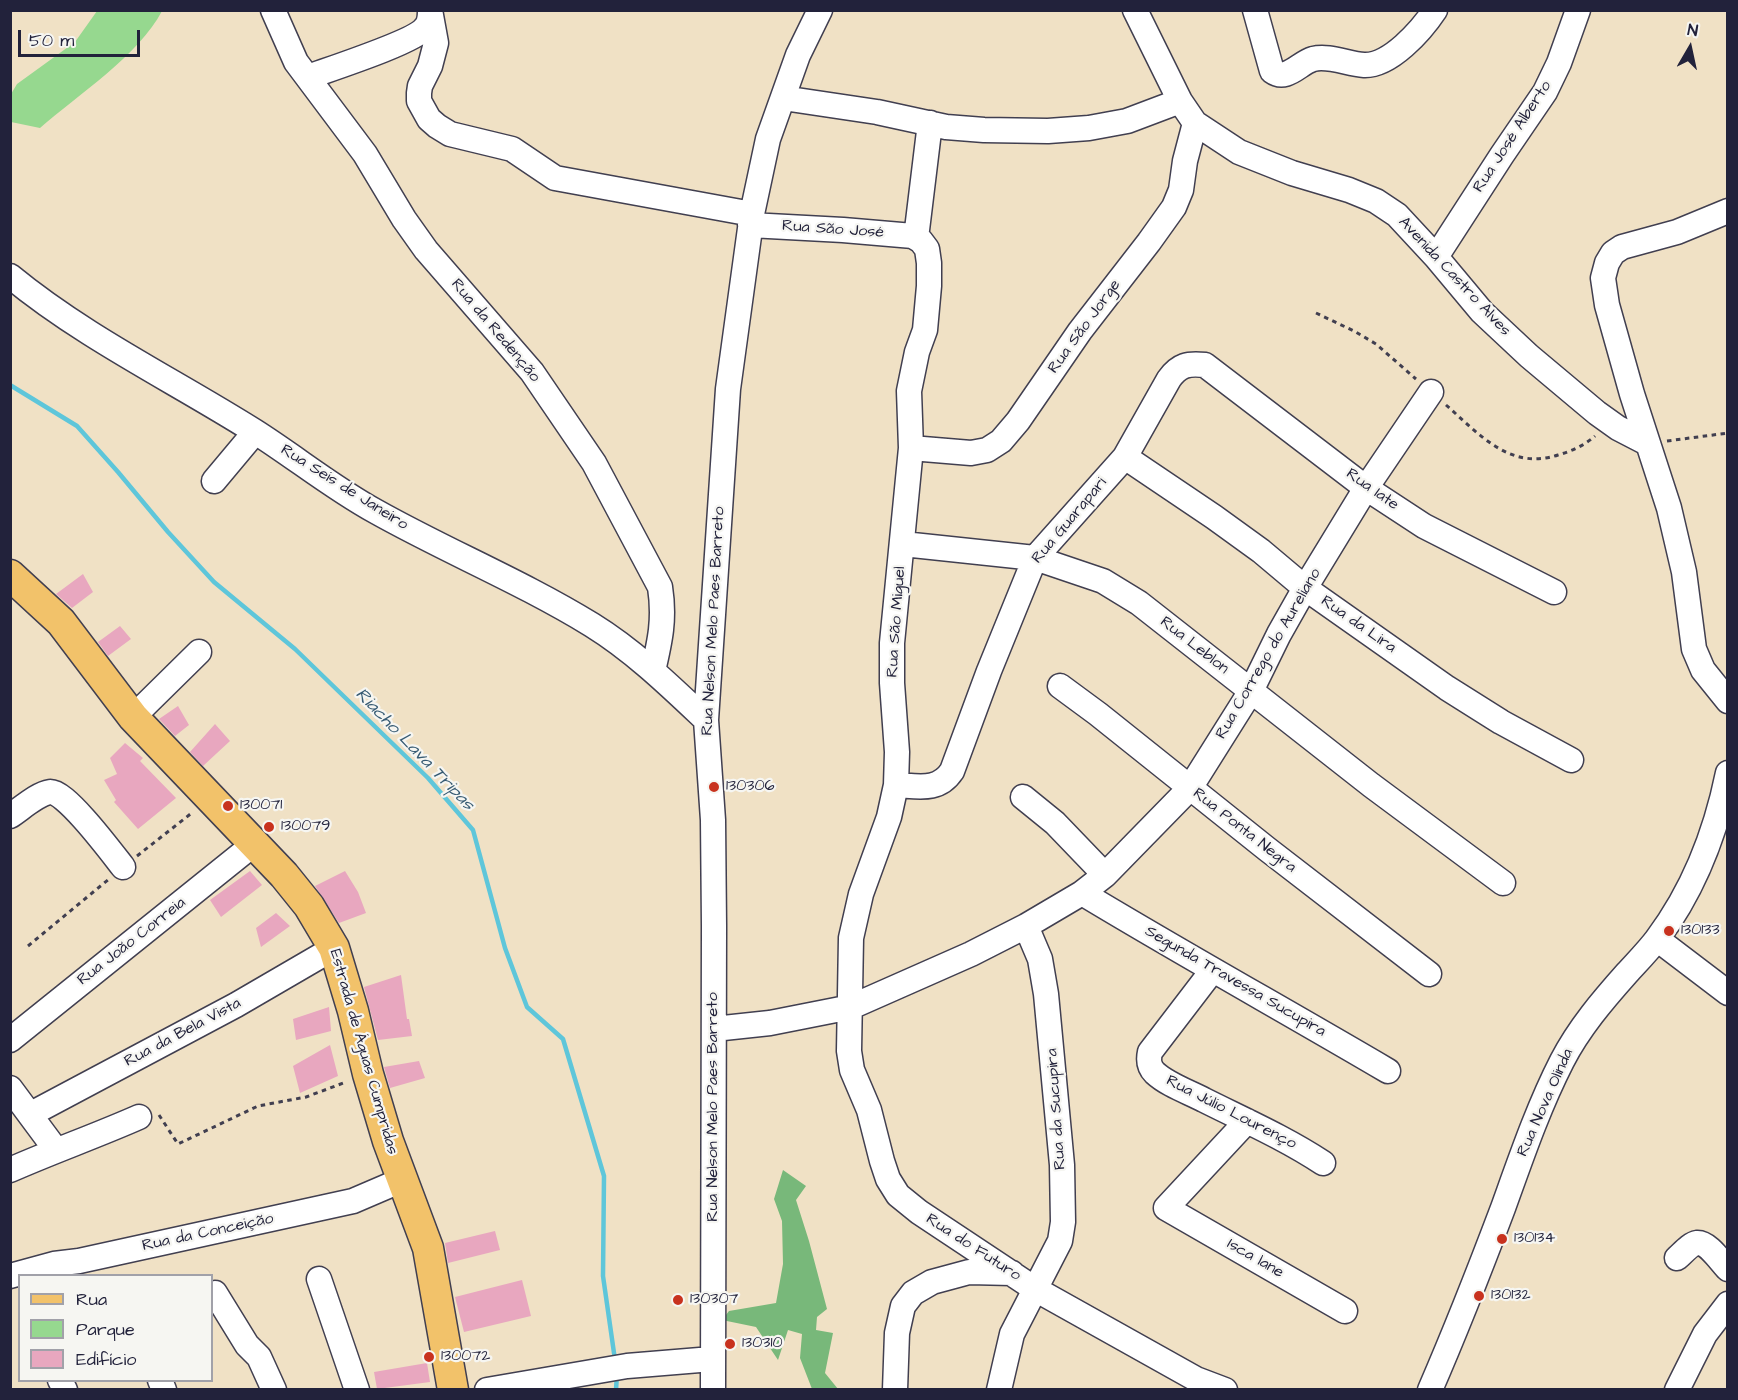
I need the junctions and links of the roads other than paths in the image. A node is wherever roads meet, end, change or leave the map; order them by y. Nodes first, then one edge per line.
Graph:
1 (273, 10) edge
2 (430, 10) edge
3 (820, 10) edge
4 (1135, 10) edge
5 (1255, 10) edge
6 (1435, 10) edge
7 (1578, 10) edge
8 (308, 77) junction
9 (783, 98) junction
10 (1180, 101) junction
11 (930, 123) junction
12 (1195, 123) junction
13 (1728, 211) edge
14 (751, 219) junction
15 (916, 238) junction
16 (1437, 257) junction
17 (10, 276) edge
18 (1205, 365) joint
19 (1431, 392) road end
20 (255, 432) junction
21 (1647, 443) junction
22 (911, 448) junction
23 (1125, 457) junction
24 (214, 481) dead end
25 (1366, 488) junction
26 (903, 544) junction
27 (1035, 558) junction
28 (10, 575) edge
29 (1305, 588) junction
30 (1554, 592) dead end
31 (199, 652) dead end
32 (653, 671) junction
33 (1060, 686) dead end
34 (1251, 691) junction
35 (1728, 701) edge
36 (133, 717) junction
37 (706, 720) junction
38 (1570, 760) dead end
39 (1728, 773) edge
40 (896, 785) junction
41 (1190, 788) junction
42 (1023, 797) dead end
43 (10, 816) edge
44 (254, 844) junction
45 (123, 867) dead end
46 (1105, 875) junction
47 (1503, 883) dead end
48 (1082, 893) junction
49 (1026, 926) junction
50 (1657, 939) junction
51 (334, 948) junction
52 (1212, 970) junction
53 (1428, 974) dead end
54 (1728, 993) edge
55 (850, 1007) junction
56 (714, 1029) junction
57 (10, 1040) edge
58 (1388, 1071) dead end
59 (10, 1088) edge
60 (31, 1114) junction
61 (139, 1117) road end
62 (1246, 1121) junction
63 (56, 1150) junction
64 (1323, 1162) dead end
65 (10, 1170) edge
66 (402, 1180) junction
67 (1677, 1258) dead end
68 (87, 1268) edge
69 (1728, 1269) edge
70 (1012, 1273) junction
71 (10, 1276) edge
72 (319, 1279) dead end
73 (1035, 1289) junction
74 (215, 1293) dead end
75 (1728, 1304) edge
76 (1345, 1311) dead end
77 (712, 1359) junction
78 (274, 1389) edge
79 (357, 1389) edge
80 (453, 1389) edge
81 (487, 1389) edge
82 (713, 1389) edge
83 (895, 1389) edge
84 (999, 1389) edge
85 (1225, 1389) edge
86 (1430, 1389) edge
87 (1677, 1389) edge

1 - 8 street, Rua da Redenção
2 - 8 street
2 - 14 street, Rua São José
3 - 9 street, Rua Nelson Melo Paes Barreto
4 - 10 street, Avenida Castro Alves
5 - 6 street
7 - 16 street, Rua José Alberto
8 - 32 street, Rua da Redenção
9 - 11 street
9 - 14 street, Rua Nelson Melo Paes Barreto
10 - 11 street
10 - 12 street, Avenida Castro Alves
11 - 15 street
12 - 16 street, Avenida Castro Alves
12 - 22 street, Rua São Jorge
13 - 21 street
14 - 15 street, Rua São José
14 - 37 street, Rua Nelson Melo Paes Barreto
15 - 22 street, Rua São Miguel
16 - 21 street, Avenida Castro Alves
17 - 20 street, Rua Seis de Janeiro
18 - 23 street, Rua Guarapari
18 - 25 street, Rua Iate
19 - 25 street, Rua Corrego do Aureliano
20 - 24 street
20 - 32 street, Rua Seis de Janeiro
21 - 35 street
22 - 26 street, Rua São Miguel
23 - 27 street, Rua Guarapari
23 - 29 street, Rua da Lira
25 - 29 street, Rua Corrego do Aureliano
25 - 30 street, Rua Iate
26 - 27 street, Rua Leblon
26 - 40 street, Rua São Miguel
27 - 34 street, Rua Leblon
27 - 40 street, Rua Guarapari
28 - 36 main road, Estrada de Águas Cumpridas
29 - 34 street, Rua Corrego do Aureliano
29 - 38 street, Rua da Lira
31 - 36 street
32 - 37 street, Rua Seis de Janeiro
33 - 41 street, Rua Ponta Negra
34 - 41 street, Rua Corrego do Aureliano
34 - 47 street, Rua Leblon
36 - 44 main road, Estrada de Águas Cumpridas
37 - 56 street, Rua Nelson Melo Paes Barreto
39 - 50 street, Rua Nova Olinda
40 - 55 street, Rua São Miguel
41 - 46 street, Rua Corrego do Aureliano
41 - 53 street, Rua Ponta Negra
42 - 46 street
43 - 45 street
44 - 51 main road, Estrada de Águas Cumpridas
44 - 57 street, Rua João Correia
46 - 48 street, Rua Corrego do Aureliano
48 - 49 street, Rua Corrego do Aureliano
48 - 52 street, Segunda Travessa Sucupira
49 - 55 street, Rua Corrego do Aureliano
49 - 73 street, Rua da Sucupira
50 - 54 street
50 - 86 street, Rua Nova Olinda
51 - 60 street, Rua da Bela Vista
51 - 66 main road, Estrada de Águas Cumpridas
52 - 58 street, Segunda Travessa Sucupira
52 - 62 street, Rua Júlio Lourenço
55 - 56 street, Rua Corrego do Aureliano
55 - 70 street, Rua do Futuro
56 - 77 street, Rua Nelson Melo Paes Barreto
59 - 60 street
60 - 63 street
61 - 63 street
62 - 64 street, Rua Júlio Lourenço
62 - 76 street, Isca lane
63 - 65 street
66 - 68 street, Rua da Conceição
66 - 80 main road, Estrada de Águas Cumpridas
67 - 69 street
68 - 71 street, Rua da Conceição
70 - 73 street, Rua do Futuro
70 - 83 street
72 - 79 street
73 - 84 street, Rua da Sucupira
73 - 85 street, Rua do Futuro
74 - 78 street
75 - 87 street
77 - 81 street
77 - 82 street, Rua Nelson Melo Paes Barreto

